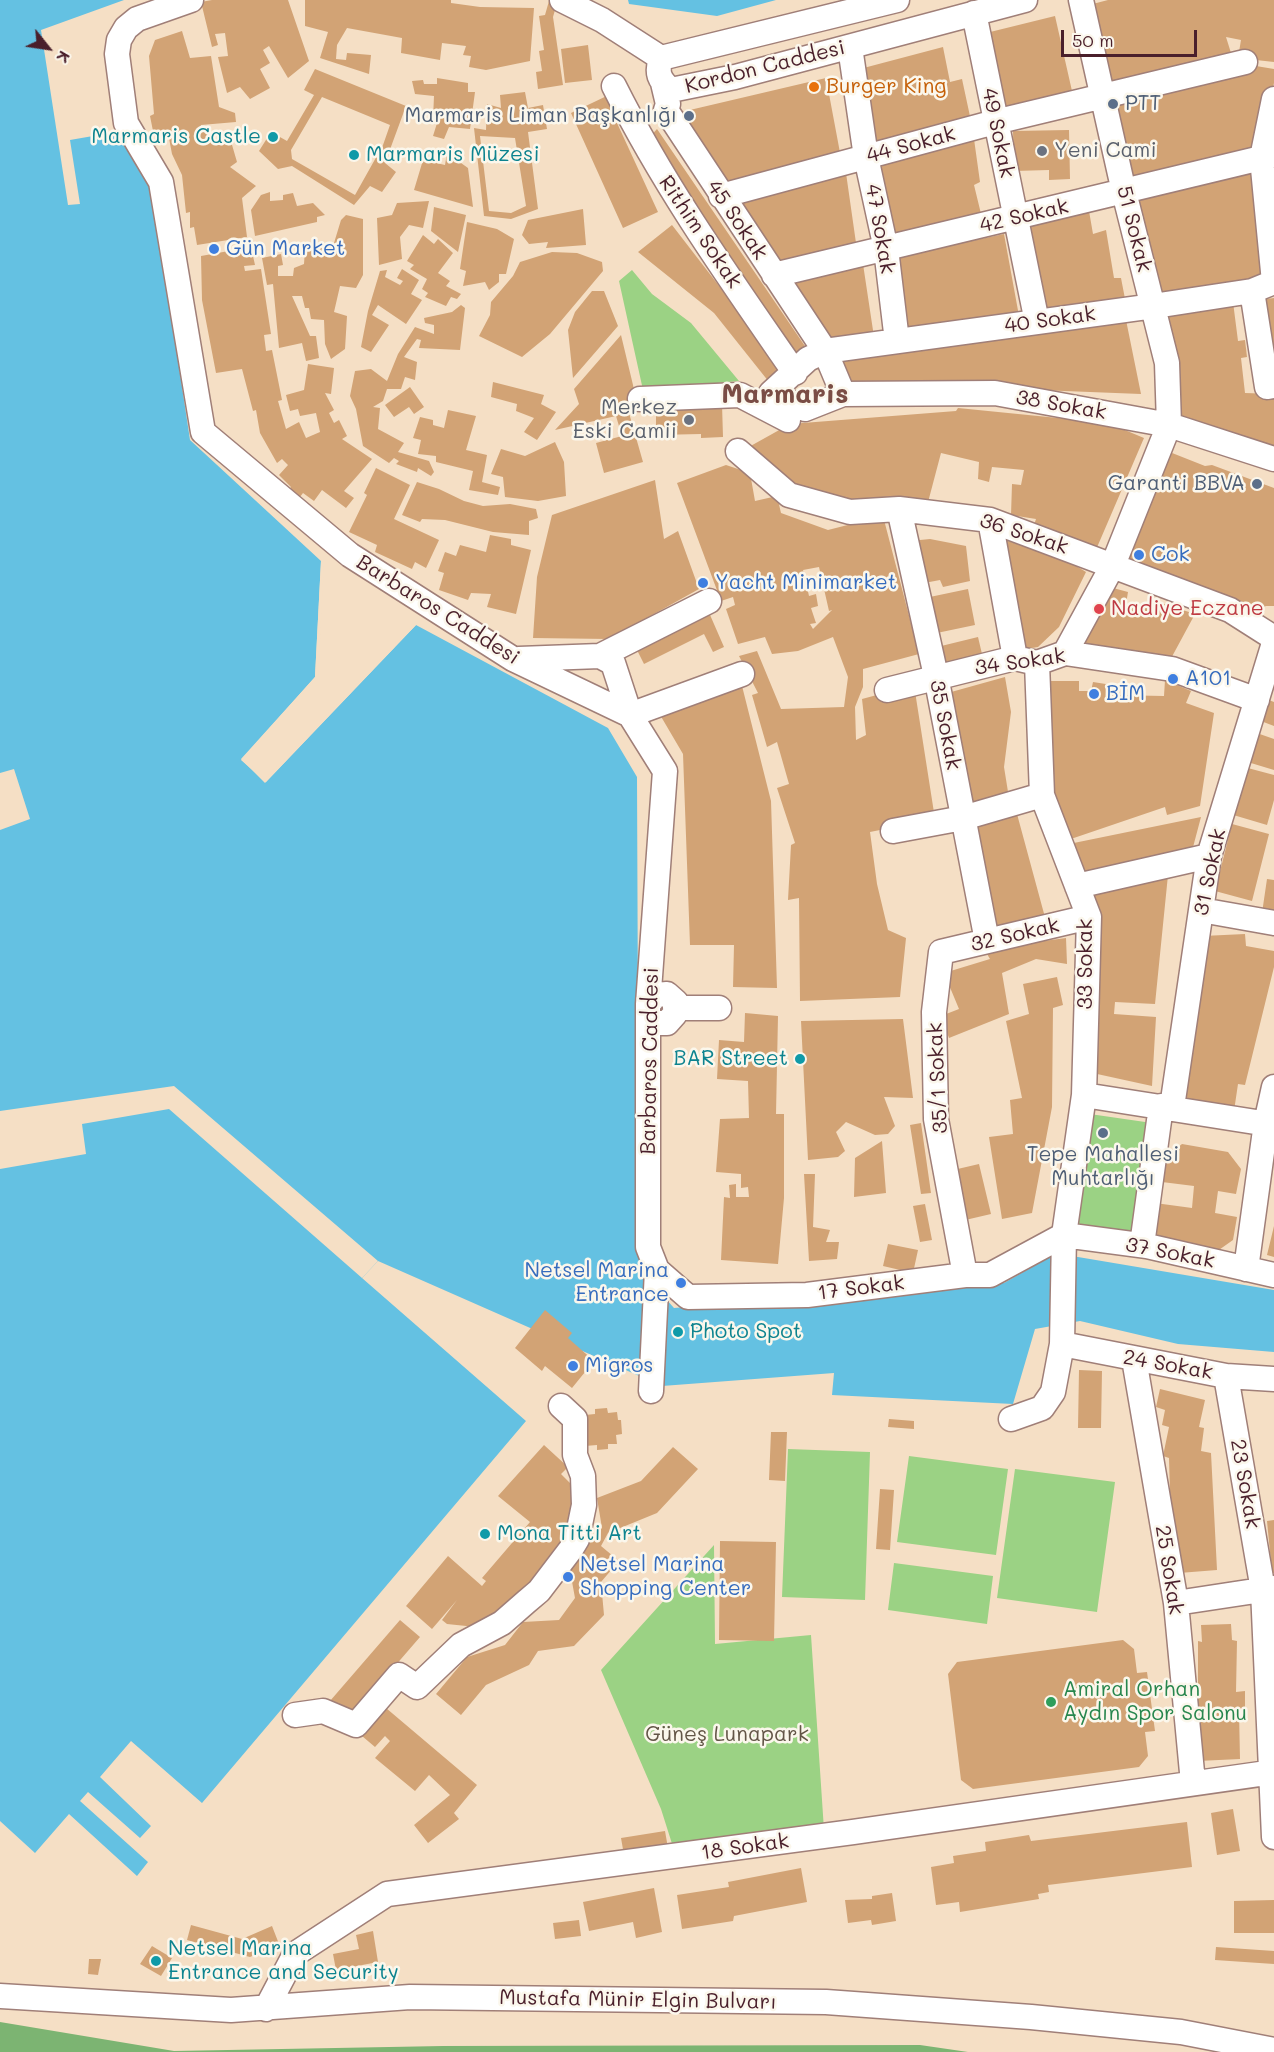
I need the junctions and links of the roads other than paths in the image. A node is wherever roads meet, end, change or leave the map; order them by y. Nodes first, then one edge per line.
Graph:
1 (191, 0) edge
2 (562, 0) edge
3 (897, 0) edge
4 (1025, 0) edge
5 (1081, 0) edge
6 (946, 10) edge
7 (974, 14) junction
8 (850, 47) junction
9 (661, 58) junction
10 (1245, 62) dead end
11 (663, 83) junction
12 (614, 86) dead end
13 (1103, 97) junction
14 (1274, 99) edge
15 (995, 122) junction
16 (866, 157) junction
17 (1268, 157) edge
18 (1124, 192) junction
19 (721, 196) junction
20 (1017, 217) junction
21 (886, 249) junction
22 (774, 275) junction
23 (1274, 282) edge
24 (1252, 291) junction
25 (1154, 306) junction
26 (1037, 322) junction
27 (897, 341) junction
28 (825, 351) junction
29 (795, 373) junction
30 (1274, 386) edge
31 (843, 394) junction
32 (640, 399) dead end
33 (788, 420) dead end
34 (1169, 425) junction
35 (738, 451) dead end
36 (1274, 459) edge
37 (899, 508) junction
38 (990, 520) junction
39 (1113, 565) junction
40 (709, 601) dead end
41 (1274, 638) edge
42 (1274, 643) edge
43 (1065, 653) junction
44 (600, 656) junction
45 (513, 659) junction
46 (1026, 661) junction
47 (742, 674) dead end
48 (936, 676) junction
49 (886, 690) dead end
50 (1257, 700) junction
51 (630, 715) junction
52 (1042, 795) junction
53 (963, 818) junction
54 (893, 831) dead end
55 (1209, 856) junction
56 (1077, 886) junction
57 (1201, 910) junction
58 (1089, 917) junction
59 (1274, 923) edge
60 (987, 941) junction
61 (941, 952) joint
62 (719, 1008) dead end
63 (648, 1011) junction
64 (1274, 1087) edge
65 (1084, 1095) junction
66 (1167, 1106) junction
67 (1270, 1124) edge
68 (1065, 1243) junction
69 (1142, 1245) junction
70 (1246, 1269) junction
71 (657, 1270) junction
72 (965, 1275) junction
73 (1274, 1275) edge
74 (1062, 1339) junction
75 (1134, 1359) junction
76 (1226, 1376) junction
77 (1274, 1379) edge
78 (651, 1391) dead end
79 (561, 1406) dead end
80 (1011, 1419) dead end
81 (1269, 1589) edge
82 (1176, 1603) junction
83 (295, 1715) dead end
84 (1272, 1772) edge
85 (1193, 1783) junction
86 (1274, 1837) edge
87 (0, 1996) edge
88 (266, 2009) junction
89 (1274, 2050) edge

1 - 45 street, Barbaros Caddesi
2 - 9 street
3 - 9 street, Kordon Caddesi
4 - 7 street, Kordon Caddesi
5 - 13 street, 51 Sokak
6 - 7 street, Kordon Caddesi
6 - 8 street, Kordon Caddesi
7 - 15 street, 49 Sokak
8 - 11 street, Kordon Caddesi
8 - 16 street, 47 Sokak
9 - 11 street, Kordon Caddesi
10 - 13 street, 44 Sokak
11 - 19 street, 45 Sokak
12 - 29 street, Rithim Sokak
13 - 15 street, 44 Sokak
13 - 18 street, 51 Sokak
14 - 17 street
15 - 16 street, 44 Sokak
15 - 20 street, 49 Sokak
16 - 19 street, 44 Sokak
16 - 21 street, 47 Sokak
17 - 18 street, 42 Sokak
17 - 23 street
18 - 20 street, 42 Sokak
18 - 25 street, 51 Sokak
19 - 22 street, 45 Sokak
20 - 21 street, 42 Sokak
20 - 26 street, 49 Sokak
21 - 22 street, 42 Sokak
21 - 27 street, 47 Sokak
22 - 28 street, 45 Sokak
23 - 24 street, 40 Sokak
24 - 25 street, 40 Sokak
24 - 30 street
25 - 26 street, 40 Sokak
25 - 34 street, 51 Sokak
26 - 27 street, 40 Sokak
27 - 28 street, 40 Sokak
28 - 29 street
28 - 31 street, 45 Sokak
29 - 31 street
31 - 34 street, 38 Sokak
32 - 33 street
34 - 36 street, 38 Sokak
34 - 39 street
35 - 37 street, 36 Sokak
37 - 38 street, 36 Sokak
37 - 48 street, 35 Sokak
38 - 39 street, 36 Sokak
38 - 46 street, 33 Sokak
39 - 41 street, 36 Sokak
39 - 43 street
40 - 44 street
42 - 50 street, 31 Sokak
43 - 46 street, 34 Sokak
43 - 50 street, 34 Sokak
44 - 45 street
44 - 51 street
45 - 51 street, Barbaros Caddesi
46 - 48 street, 34 Sokak
46 - 52 street, 33 Sokak
47 - 51 street
48 - 49 street, 34 Sokak
48 - 53 street, 35 Sokak
50 - 55 street, 31 Sokak
51 - 63 street, Barbaros Caddesi
52 - 53 street
52 - 56 street, 33 Sokak
53 - 54 street
53 - 60 street, 35 Sokak
55 - 56 street
55 - 57 street, 31 Sokak
56 - 58 street, 33 Sokak
57 - 59 street
57 - 66 street, 31 Sokak
58 - 60 street, 32 Sokak
58 - 65 street, 33 Sokak
60 - 61 street, 32 Sokak
61 - 72 street, 35/1 Sokak
62 - 63 street
63 - 71 street, Barbaros Caddesi
64 - 67 street
65 - 66 street
65 - 68 street, 33 Sokak
66 - 67 street
66 - 69 street, 31 Sokak
67 - 70 street
68 - 69 street, 37 Sokak
68 - 72 street, 17 Sokak
68 - 74 street, 33 Sokak
69 - 70 street, 37 Sokak
70 - 73 street, 37 Sokak
71 - 72 street, 17 Sokak
71 - 78 street
74 - 75 street, 24 Sokak
74 - 80 street, 33 Sokak
75 - 76 street, 24 Sokak
75 - 82 street, 25 Sokak
76 - 77 street, 24 Sokak
76 - 81 street, 23 Sokak
79 - 83 street
81 - 82 street
81 - 84 street, 23 Sokak
82 - 85 street, 25 Sokak
84 - 85 street, 18 Sokak
84 - 86 street, 23 Sokak
85 - 88 street, 18 Sokak
87 - 88 street, Mustafa Münir Elgin Bulvarı
88 - 89 street, Mustafa Münir Elgin Bulvarı

